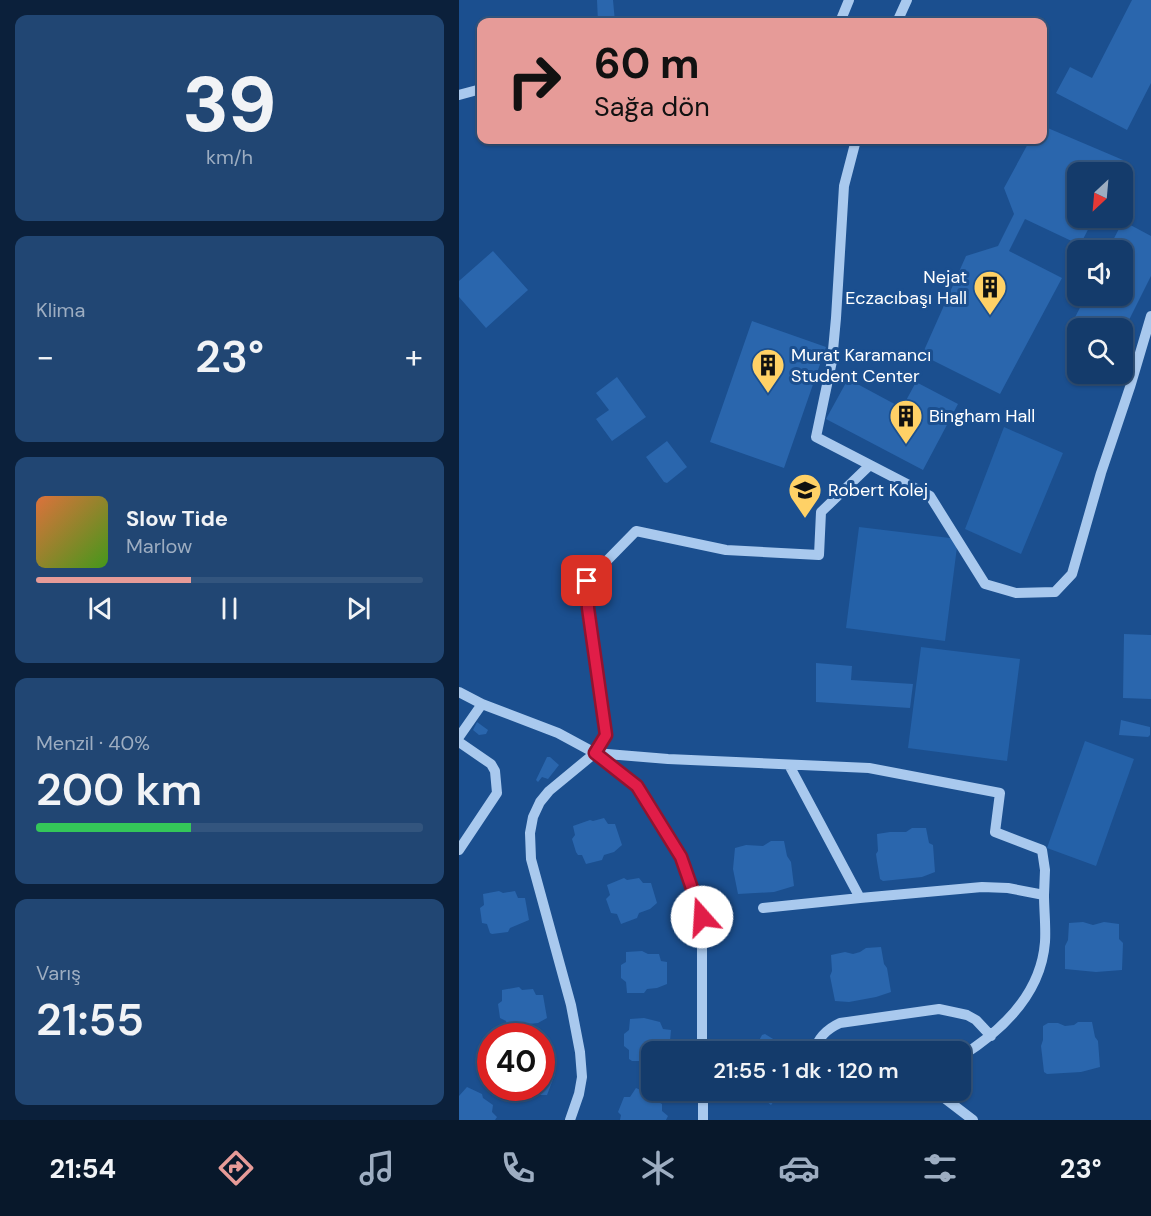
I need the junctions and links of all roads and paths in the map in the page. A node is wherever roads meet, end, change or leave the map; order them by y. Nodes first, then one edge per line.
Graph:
1 (849, 0) edge
2 (907, 0) edge
3 (842, 18) edge
4 (899, 18) edge
5 (477, 90) edge
6 (459, 95) edge
7 (855, 144) edge
8 (1151, 316) edge
9 (870, 465) junction
10 (459, 692) edge
11 (482, 704) junction
12 (459, 737) edge
13 (459, 742) edge
14 (595, 753) junction
15 (789, 765) junction
16 (459, 850) edge
17 (1044, 895) junction
18 (860, 898) junction
19 (763, 908) dead end
20 (991, 1036) junction
21 (702, 1041) edge
22 (819, 1041) edge
23 (971, 1050) edge
24 (703, 1101) edge
25 (948, 1101) edge
26 (570, 1120) edge
27 (703, 1120) edge
28 (973, 1120) edge

1 - 3 street
2 - 4 street
5 - 6 street
7 - 9 street
8 - 9 street
9 - 14 street
10 - 11 street
11 - 12 street
11 - 14 street
13 - 16 street
14 - 15 street
14 - 21 street
14 - 26 street
15 - 17 street
15 - 18 street
17 - 18 street
17 - 20 street
18 - 19 street
20 - 22 street
20 - 23 street
24 - 27 street
25 - 28 street

